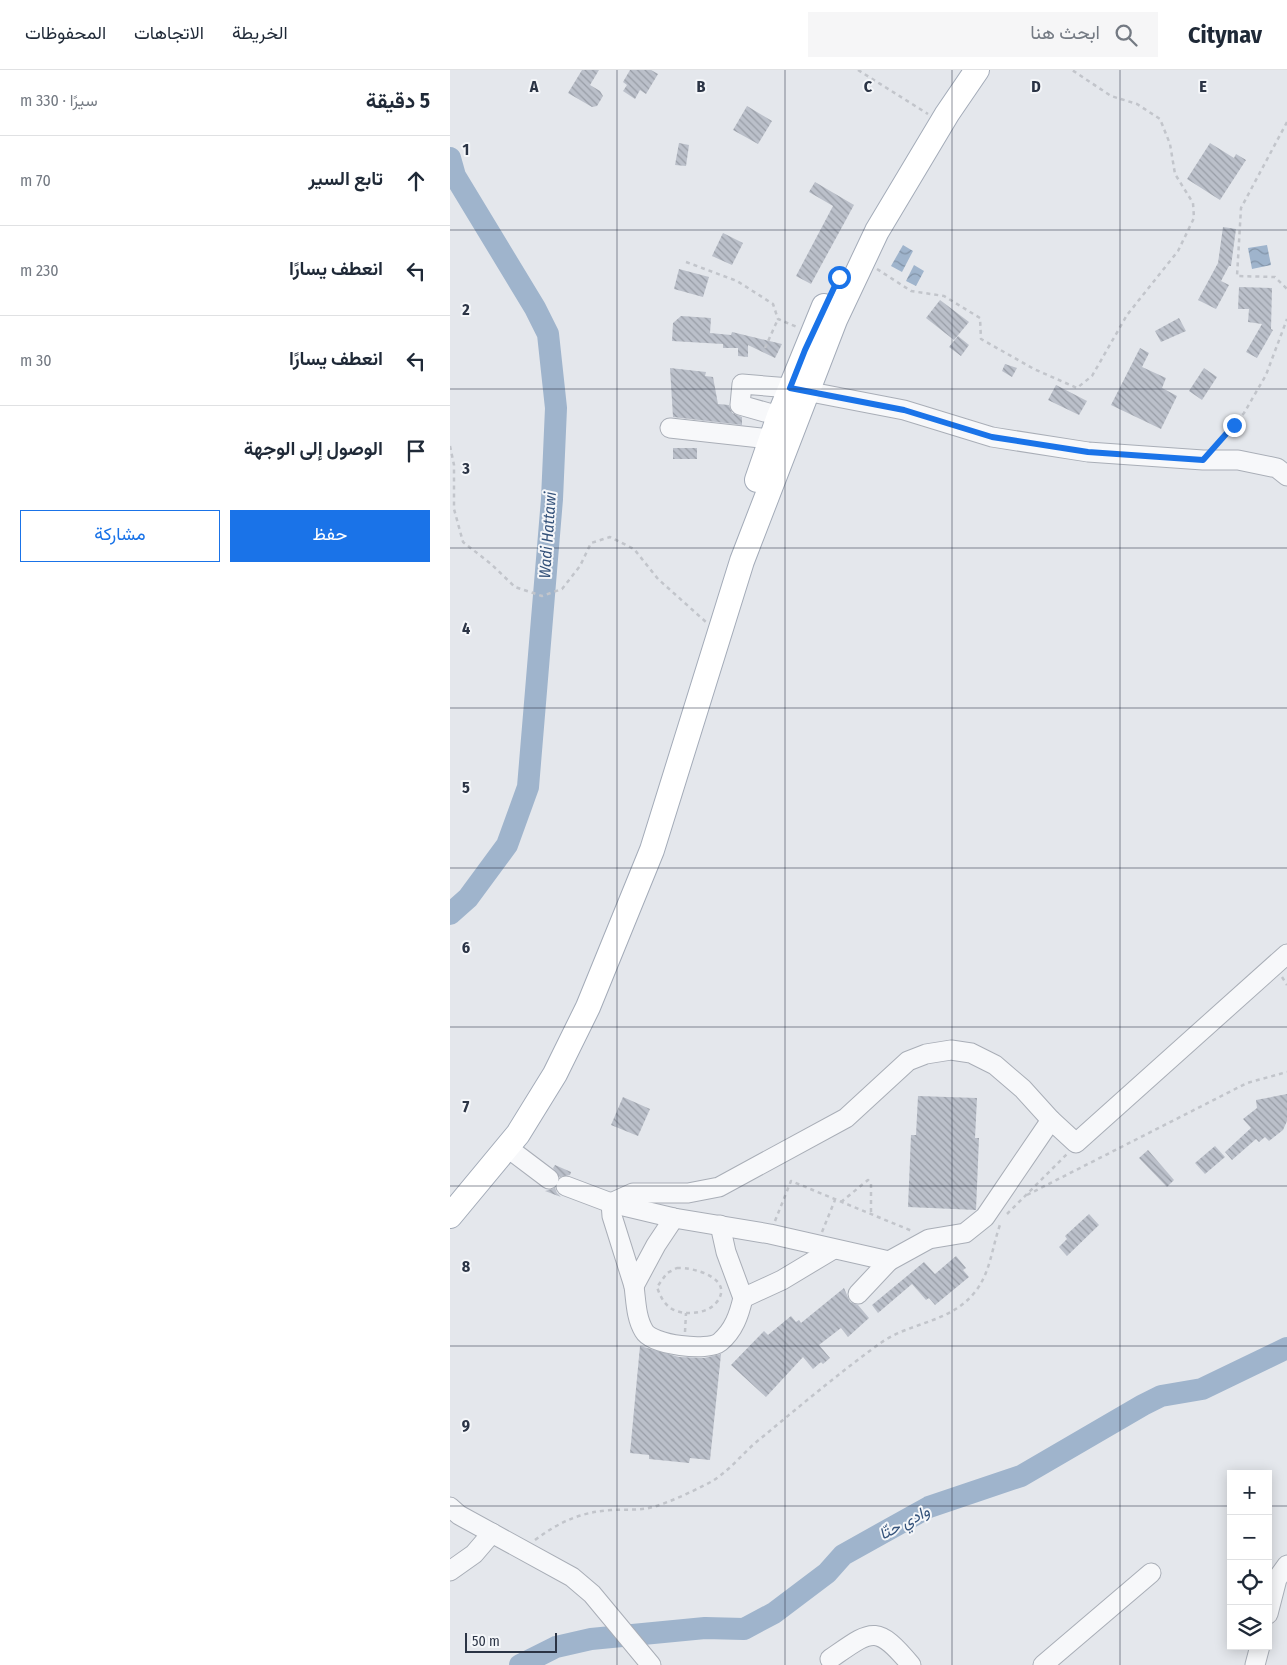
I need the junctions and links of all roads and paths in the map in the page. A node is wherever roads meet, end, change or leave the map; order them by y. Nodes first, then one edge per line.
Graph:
1 (858, 70) edge
2 (963, 70) edge
3 (977, 70) edge
4 (1072, 70) edge
5 (931, 116) junction
6 (1287, 122) edge
7 (862, 259) junction
8 (686, 262) dead end
9 (1287, 289) edge
10 (778, 319) junction
11 (1287, 320) edge
12 (812, 334) junction
13 (765, 348) dead end
14 (798, 390) junction
15 (778, 416) junction
16 (670, 428) dead end
17 (770, 439) junction
18 (450, 446) edge
19 (1203, 460) junction
20 (1287, 476) edge
21 (711, 626) junction
22 (1287, 954) edge
23 (1287, 1072) edge
24 (1051, 1120) junction
25 (1076, 1144) junction
26 (508, 1148) junction
27 (1023, 1196) junction
28 (835, 1200) junction
29 (450, 1201) edge
30 (841, 1202) junction
31 (611, 1203) junction
32 (871, 1214) junction
33 (450, 1216) edge
34 (674, 1218) junction
35 (720, 1225) junction
36 (770, 1234) junction
37 (929, 1239) junction
38 (824, 1247) junction
39 (889, 1261) junction
40 (634, 1286) junction
41 (858, 1294) dead end
42 (743, 1298) junction
43 (686, 1313) joint
44 (450, 1507) edge
45 (492, 1533) junction
46 (524, 1549) junction
47 (1287, 1565) edge
48 (450, 1572) edge
49 (1151, 1573) dead end
50 (1270, 1605) edge
51 (1259, 1650) edge
52 (830, 1659) dead end
53 (650, 1663) edge
54 (911, 1665) edge
55 (1043, 1665) edge
56 (1255, 1665) edge

1 - 5 path
2 - 5 main road
3 - 7 main road
4 - 7 path
5 - 12 main road
6 - 9 path
7 - 14 main road
8 - 10 path
10 - 12 path
10 - 13 path
11 - 19 path
12 - 14 main road
14 - 15 main road
14 - 15 street
14 - 19 street
14 - 26 main road
15 - 17 main road
16 - 17 street
17 - 21 main road
18 - 21 path
19 - 20 street
21 - 29 main road
22 - 25 street
23 - 27 path
24 - 25 street
24 - 31 street
24 - 37 street
25 - 27 path
26 - 31 street
26 - 33 main road
27 - 46 path
28 - 30 path
28 - 36 path
28 - 38 path
30 - 32 path
30 - 32 path
31 - 34 street
31 - 40 street
32 - 37 path
34 - 35 street
34 - 40 street
35 - 36 street
35 - 42 street
36 - 38 street
37 - 39 street
38 - 39 street
38 - 42 street
39 - 41 street
40 - 42 street
43 - 43 path
44 - 45 street
45 - 46 street
45 - 48 street
46 - 53 street
47 - 50 street
49 - 55 street
51 - 56 street
52 - 54 street

